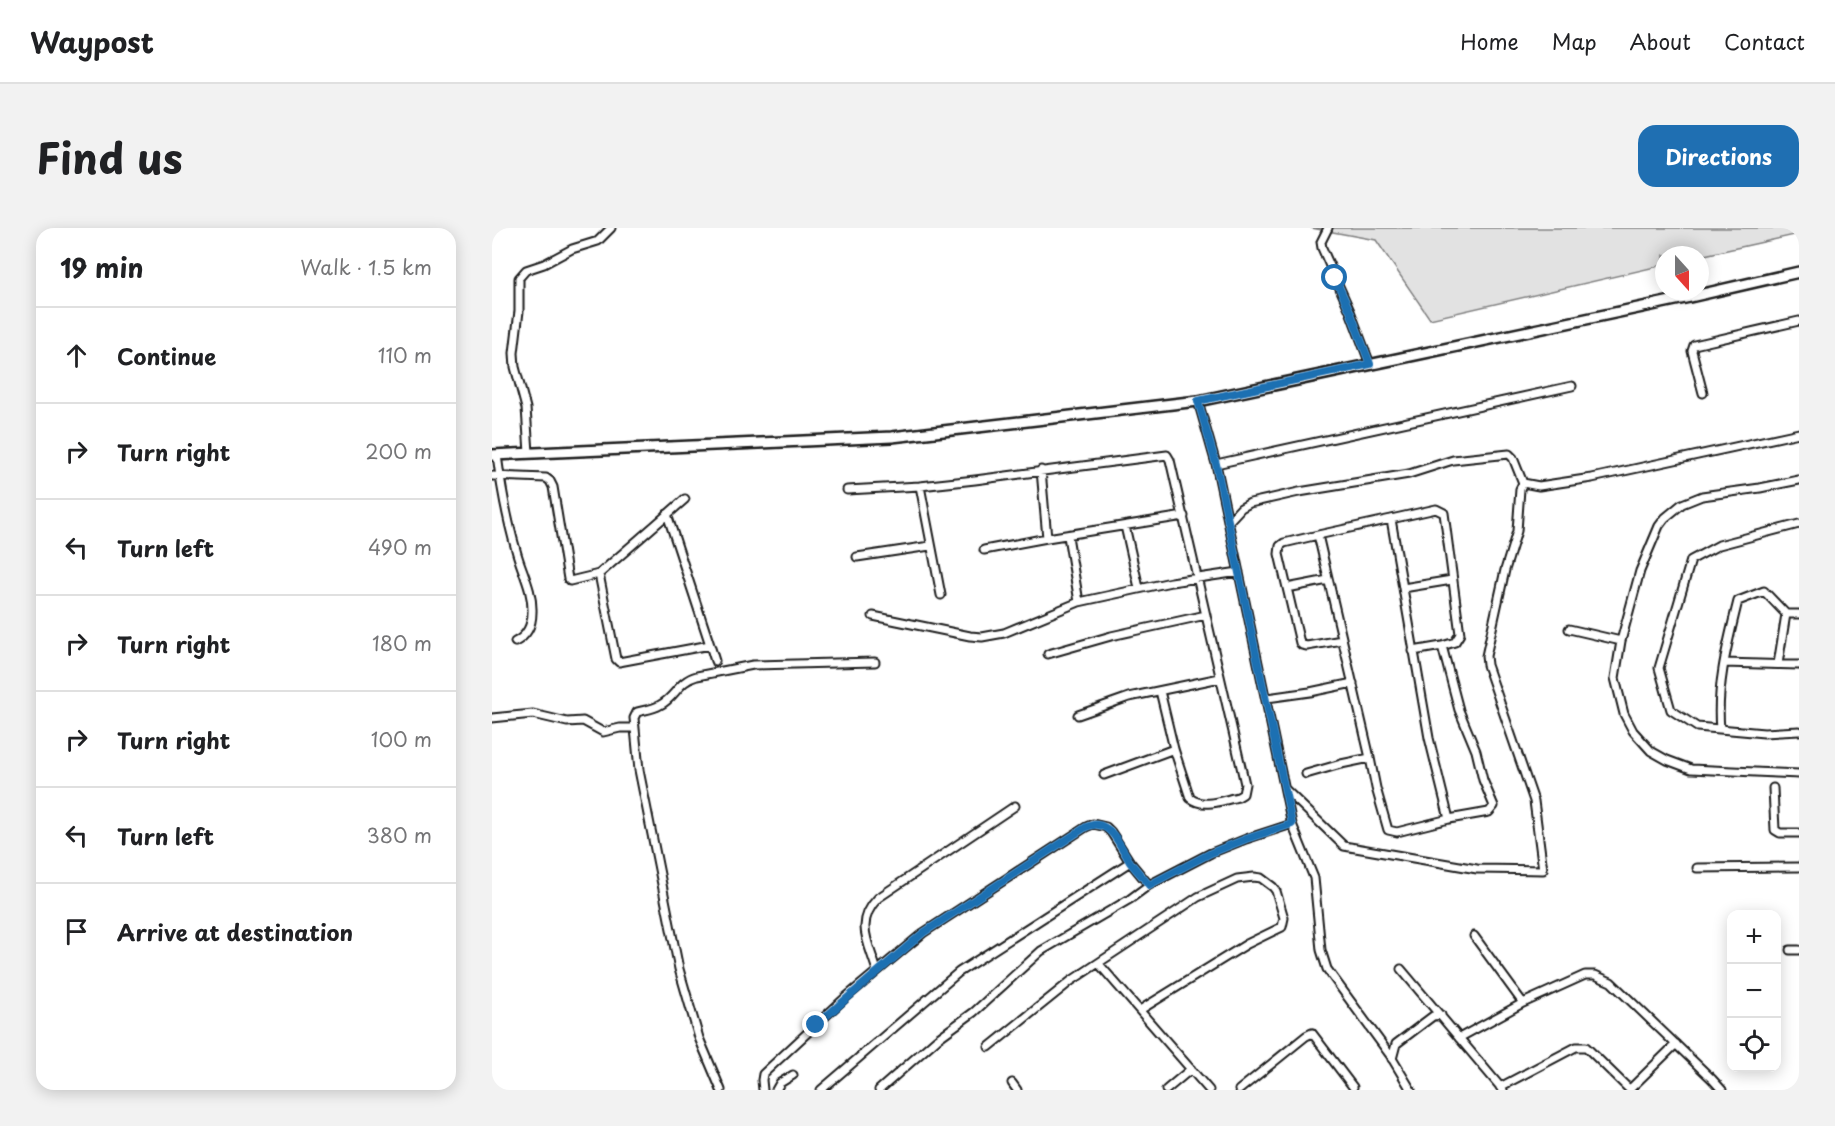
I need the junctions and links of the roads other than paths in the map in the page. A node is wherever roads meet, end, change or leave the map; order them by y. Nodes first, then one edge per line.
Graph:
1 (611, 228) edge
2 (1328, 228) edge
3 (1799, 272) edge
4 (1799, 321) edge
5 (1370, 364) junction
6 (1572, 386) dead end
7 (1703, 393) dead end
8 (1198, 401) junction
9 (1799, 433) edge
10 (529, 453) junction
11 (495, 455) edge
12 (1216, 464) junction
13 (1041, 470) junction
14 (496, 476) edge
15 (1799, 480) edge
16 (1523, 483) junction
17 (920, 486) junction
18 (846, 490) dead end
19 (685, 499) dead end
20 (667, 514) junction
21 (1184, 516) junction
22 (1391, 519) junction
23 (1228, 522) junction
24 (1799, 524) edge
25 (1125, 526) junction
26 (1318, 535) junction
27 (1068, 536) junction
28 (1047, 538) junction
29 (930, 546) junction
30 (984, 550) dead end
31 (857, 557) dead end
32 (1239, 572) junction
33 (599, 574) junction
34 (1197, 577) junction
35 (1328, 580) junction
36 (1452, 580) junction
37 (1139, 588) junction
38 (1287, 588) junction
39 (1403, 588) junction
40 (941, 596) dead end
41 (1080, 602) junction
42 (1786, 614) junction
43 (1799, 614) edge
44 (1206, 615) junction
45 (873, 616) dead end
46 (1569, 628) dead end
47 (1342, 640) junction
48 (1621, 641) junction
49 (515, 642) dead end
50 (710, 645) junction
51 (1443, 646) junction
52 (1413, 651) junction
53 (1048, 654) dead end
54 (715, 661) dead end
55 (875, 662) dead end
56 (1724, 663) junction
57 (1778, 664) junction
58 (1799, 665) edge
59 (1220, 678) junction
60 (1353, 683) junction
61 (1160, 691) junction
62 (1267, 698) junction
63 (1078, 715) dead end
64 (492, 718) edge
65 (635, 728) junction
66 (1720, 729) junction
67 (1799, 731) edge
68 (1174, 749) junction
69 (1370, 758) junction
70 (1306, 774) dead end
71 (1799, 774) edge
72 (1104, 775) dead end
73 (1773, 788) dead end
74 (1285, 789) junction
75 (1015, 806) dead end
76 (1449, 819) junction
77 (1292, 824) junction
78 (1799, 833) edge
79 (1130, 862) junction
80 (1799, 867) edge
81 (1697, 868) dead end
82 (1149, 885) junction
83 (1474, 936) dead end
84 (1790, 950) dead end
85 (1799, 950) edge
86 (1099, 964) junction
87 (1401, 969) dead end
88 (877, 971) junction
89 (1523, 1003) junction
90 (1140, 1010) junction
91 (1440, 1015) junction
92 (1459, 1038) junction
93 (1676, 1044) junction
94 (989, 1047) dead end
95 (1392, 1059) junction
96 (1191, 1069) junction
97 (793, 1075) dead end
98 (1360, 1081) dead end
99 (1012, 1083) dead end
100 (1502, 1088) edge
101 (1352, 1089) edge
102 (721, 1090) edge
103 (764, 1090) edge
104 (776, 1090) edge
105 (821, 1090) edge
106 (879, 1090) edge
107 (1017, 1090) edge
108 (1166, 1090) edge
109 (1209, 1090) edge
110 (1239, 1090) edge
111 (1411, 1090) edge
112 (1630, 1090) edge
113 (1722, 1090) edge

1 - 10 street
2 - 5 street
3 - 5 main road
4 - 7 street
5 - 8 main road
6 - 12 street
8 - 10 main road
8 - 12 street
9 - 16 street
10 - 11 main road
11 - 14 street
12 - 23 street
13 - 17 street
13 - 21 street
13 - 28 street
14 - 33 street
14 - 49 street
15 - 48 street
16 - 23 street
16 - 74 street
17 - 18 street
17 - 29 street
19 - 20 street
20 - 33 street
20 - 50 street
21 - 25 street
21 - 34 street
22 - 26 street
22 - 36 street
22 - 39 street
23 - 32 street
24 - 66 street
25 - 27 street
25 - 37 street
26 - 35 street
26 - 38 street
27 - 28 street
27 - 41 street
28 - 30 street
29 - 31 street
29 - 40 street
32 - 34 street
32 - 62 street
33 - 50 street
34 - 37 street
34 - 44 street
35 - 38 street
35 - 47 street
36 - 39 street
36 - 51 street
37 - 41 street
38 - 47 street
39 - 52 street
41 - 45 street
42 - 43 street
42 - 56 street
42 - 57 street
44 - 53 street
44 - 59 street
46 - 48 street
47 - 60 street
48 - 71 street
50 - 54 street
51 - 52 street
51 - 76 street
52 - 76 street
55 - 65 street
56 - 57 street
56 - 66 street
57 - 58 street
59 - 61 street
59 - 68 street
60 - 62 street
60 - 69 street
61 - 63 street
61 - 68 street
62 - 74 street
64 - 65 street
65 - 102 street
66 - 67 street
68 - 72 street
69 - 70 street
69 - 76 street
73 - 78 street
74 - 77 street
75 - 88 street
77 - 82 street
77 - 95 street
79 - 82 street
79 - 88 street
79 - 105 street
80 - 81 street
82 - 106 street
83 - 89 street
84 - 85 street
86 - 90 street
86 - 90 street
86 - 94 street
87 - 91 street
88 - 103 street
89 - 92 street
89 - 93 street
90 - 96 street
91 - 92 street
91 - 95 street
92 - 100 street
93 - 112 street
93 - 113 street
95 - 111 street
96 - 108 street
96 - 109 street
97 - 104 street
98 - 101 street
99 - 107 street
100 - 112 street
101 - 110 street

